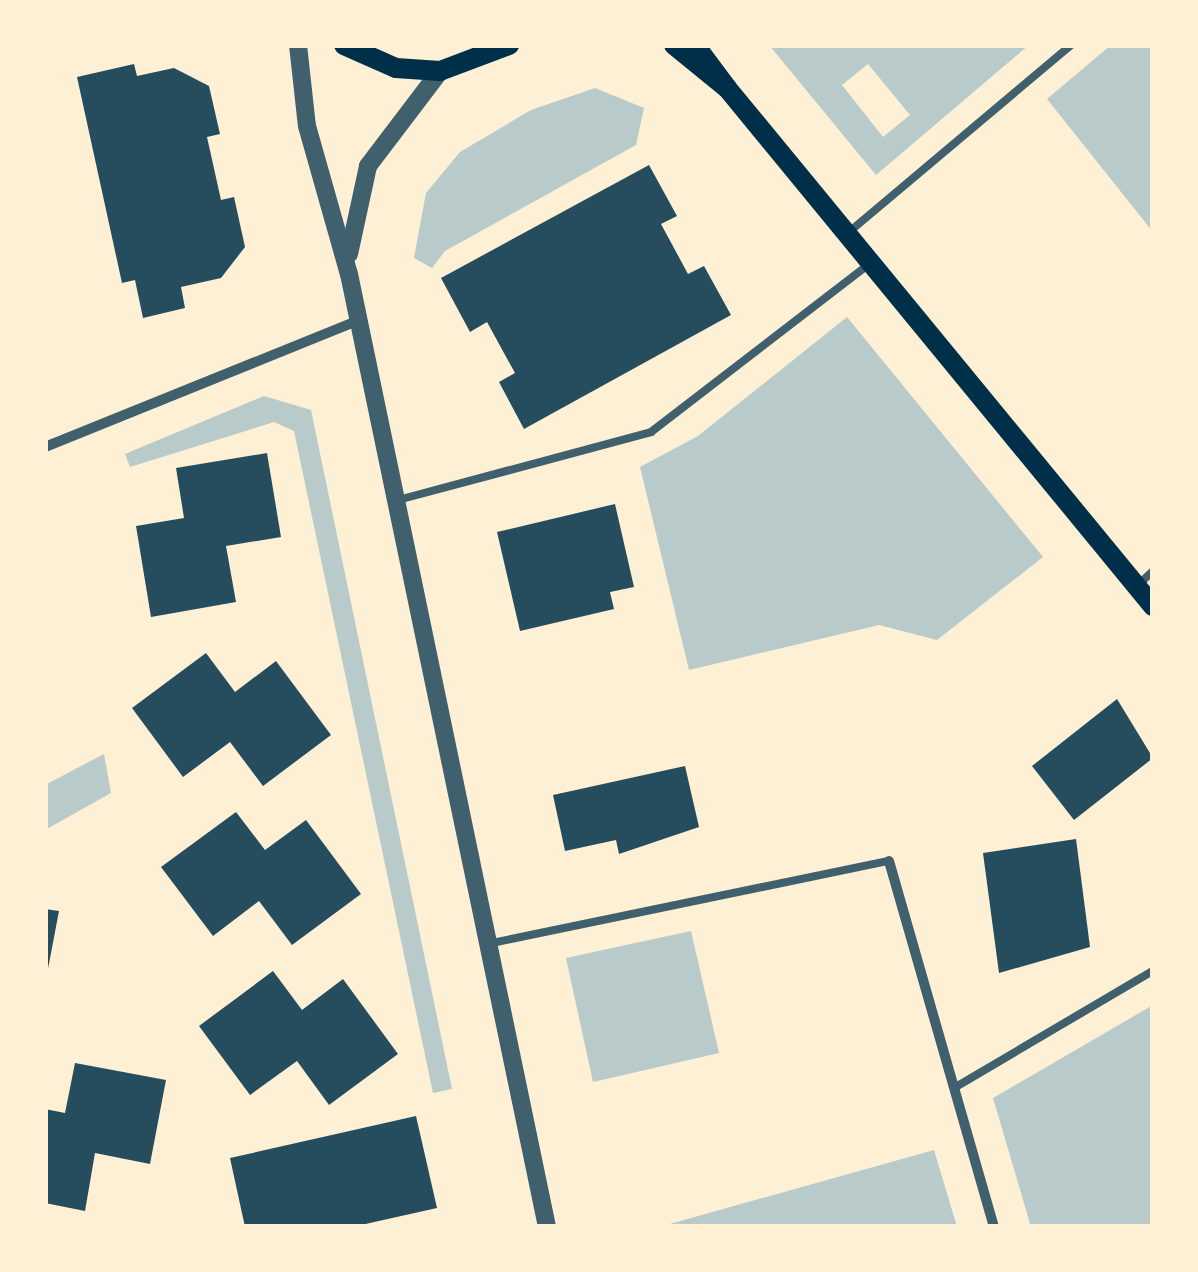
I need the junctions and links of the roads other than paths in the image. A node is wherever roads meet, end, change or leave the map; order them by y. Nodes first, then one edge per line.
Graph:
1 (298, 45) edge
2 (344, 45) edge
3 (509, 45) edge
4 (674, 45) edge
5 (695, 45) edge
6 (1071, 45) edge
7 (440, 71) junction
8 (727, 88) junction
9 (847, 234) junction
10 (871, 263) junction
11 (349, 274) junction
12 (357, 321) junction
13 (45, 447) edge
14 (394, 501) junction
15 (1153, 571) edge
16 (1137, 586) junction
17 (1153, 606) edge
18 (888, 861) joint
19 (486, 945) junction
20 (1153, 971) edge
21 (954, 1088) junction
22 (547, 1227) edge
23 (994, 1227) edge

1 - 11 street
2 - 7 main road
3 - 7 main road
4 - 8 main road
5 - 8 main road
6 - 9 lane
7 - 11 street
8 - 9 main road
9 - 10 main road
10 - 14 lane
10 - 16 main road
11 - 12 street
12 - 13 street
12 - 14 street
14 - 19 street
15 - 16 lane
16 - 17 main road
18 - 19 lane
18 - 21 street
19 - 22 street
20 - 21 lane
21 - 23 street

